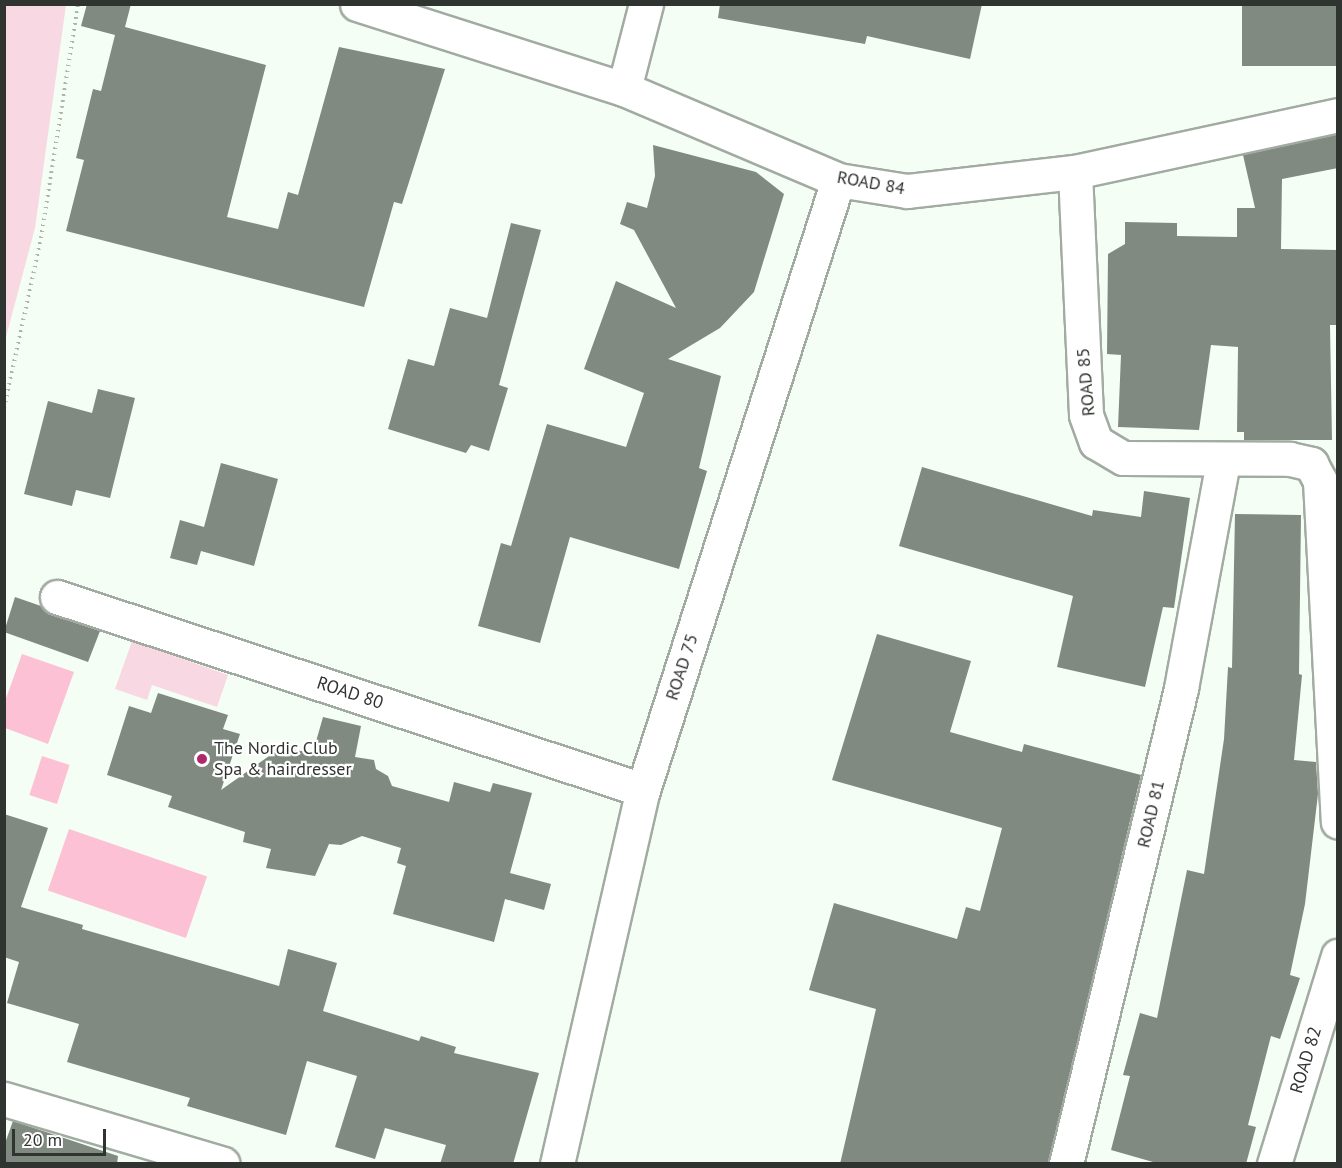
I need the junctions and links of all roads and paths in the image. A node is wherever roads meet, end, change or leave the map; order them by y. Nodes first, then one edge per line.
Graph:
1 (78, 4) edge
2 (357, 4) edge
3 (646, 4) edge
4 (624, 89) junction
5 (1338, 115) edge
6 (1075, 172) junction
7 (838, 180) junction
8 (4, 408) edge
9 (1223, 461) junction
10 (57, 597) dead end
11 (643, 790) junction
12 (1338, 822) edge
13 (1338, 956) edge
14 (4, 1098) edge
15 (223, 1164) edge
16 (557, 1164) edge
17 (1066, 1164) edge
18 (1274, 1164) edge

1 - 8 path
2 - 4 street, ROAD 84
3 - 4 street
4 - 7 street, ROAD 84
5 - 6 street, ROAD 84
6 - 7 street, ROAD 84
6 - 9 street, ROAD 85
7 - 11 street, ROAD 75
9 - 12 street, ROAD 85
9 - 17 street, ROAD 81
10 - 11 street, ROAD 80
11 - 16 street, ROAD 75
13 - 18 street, ROAD 82
14 - 15 street

